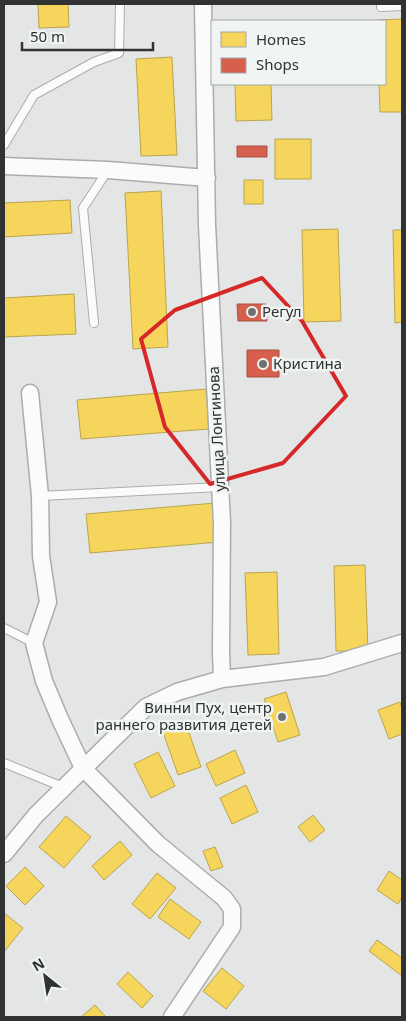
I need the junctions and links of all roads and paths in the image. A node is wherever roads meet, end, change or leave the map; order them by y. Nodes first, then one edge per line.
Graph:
1 (120, 4) edge
2 (203, 4) edge
3 (381, 4) edge
4 (402, 6) edge
5 (4, 145) edge
6 (4, 166) edge
7 (108, 170) junction
8 (207, 178) junction
9 (94, 323) dead end
10 (30, 393) dead end
11 (220, 487) junction
12 (40, 496) junction
13 (4, 628) edge
14 (34, 642) junction
15 (402, 643) edge
16 (222, 679) junction
17 (4, 763) edge
18 (83, 768) junction
19 (63, 788) junction
20 (4, 854) edge
21 (172, 1017) edge

1 - 5 lane
2 - 8 street, улица Лонгинова
3 - 4 lane
6 - 7 street
7 - 8 street
7 - 9 lane
8 - 11 street, улица Лонгинова
10 - 12 street
11 - 12 lane
11 - 16 street, улица Лонгинова
12 - 14 street
13 - 14 lane
14 - 18 street
15 - 16 street
16 - 18 street
17 - 19 lane
18 - 19 street
18 - 21 street
19 - 20 street

